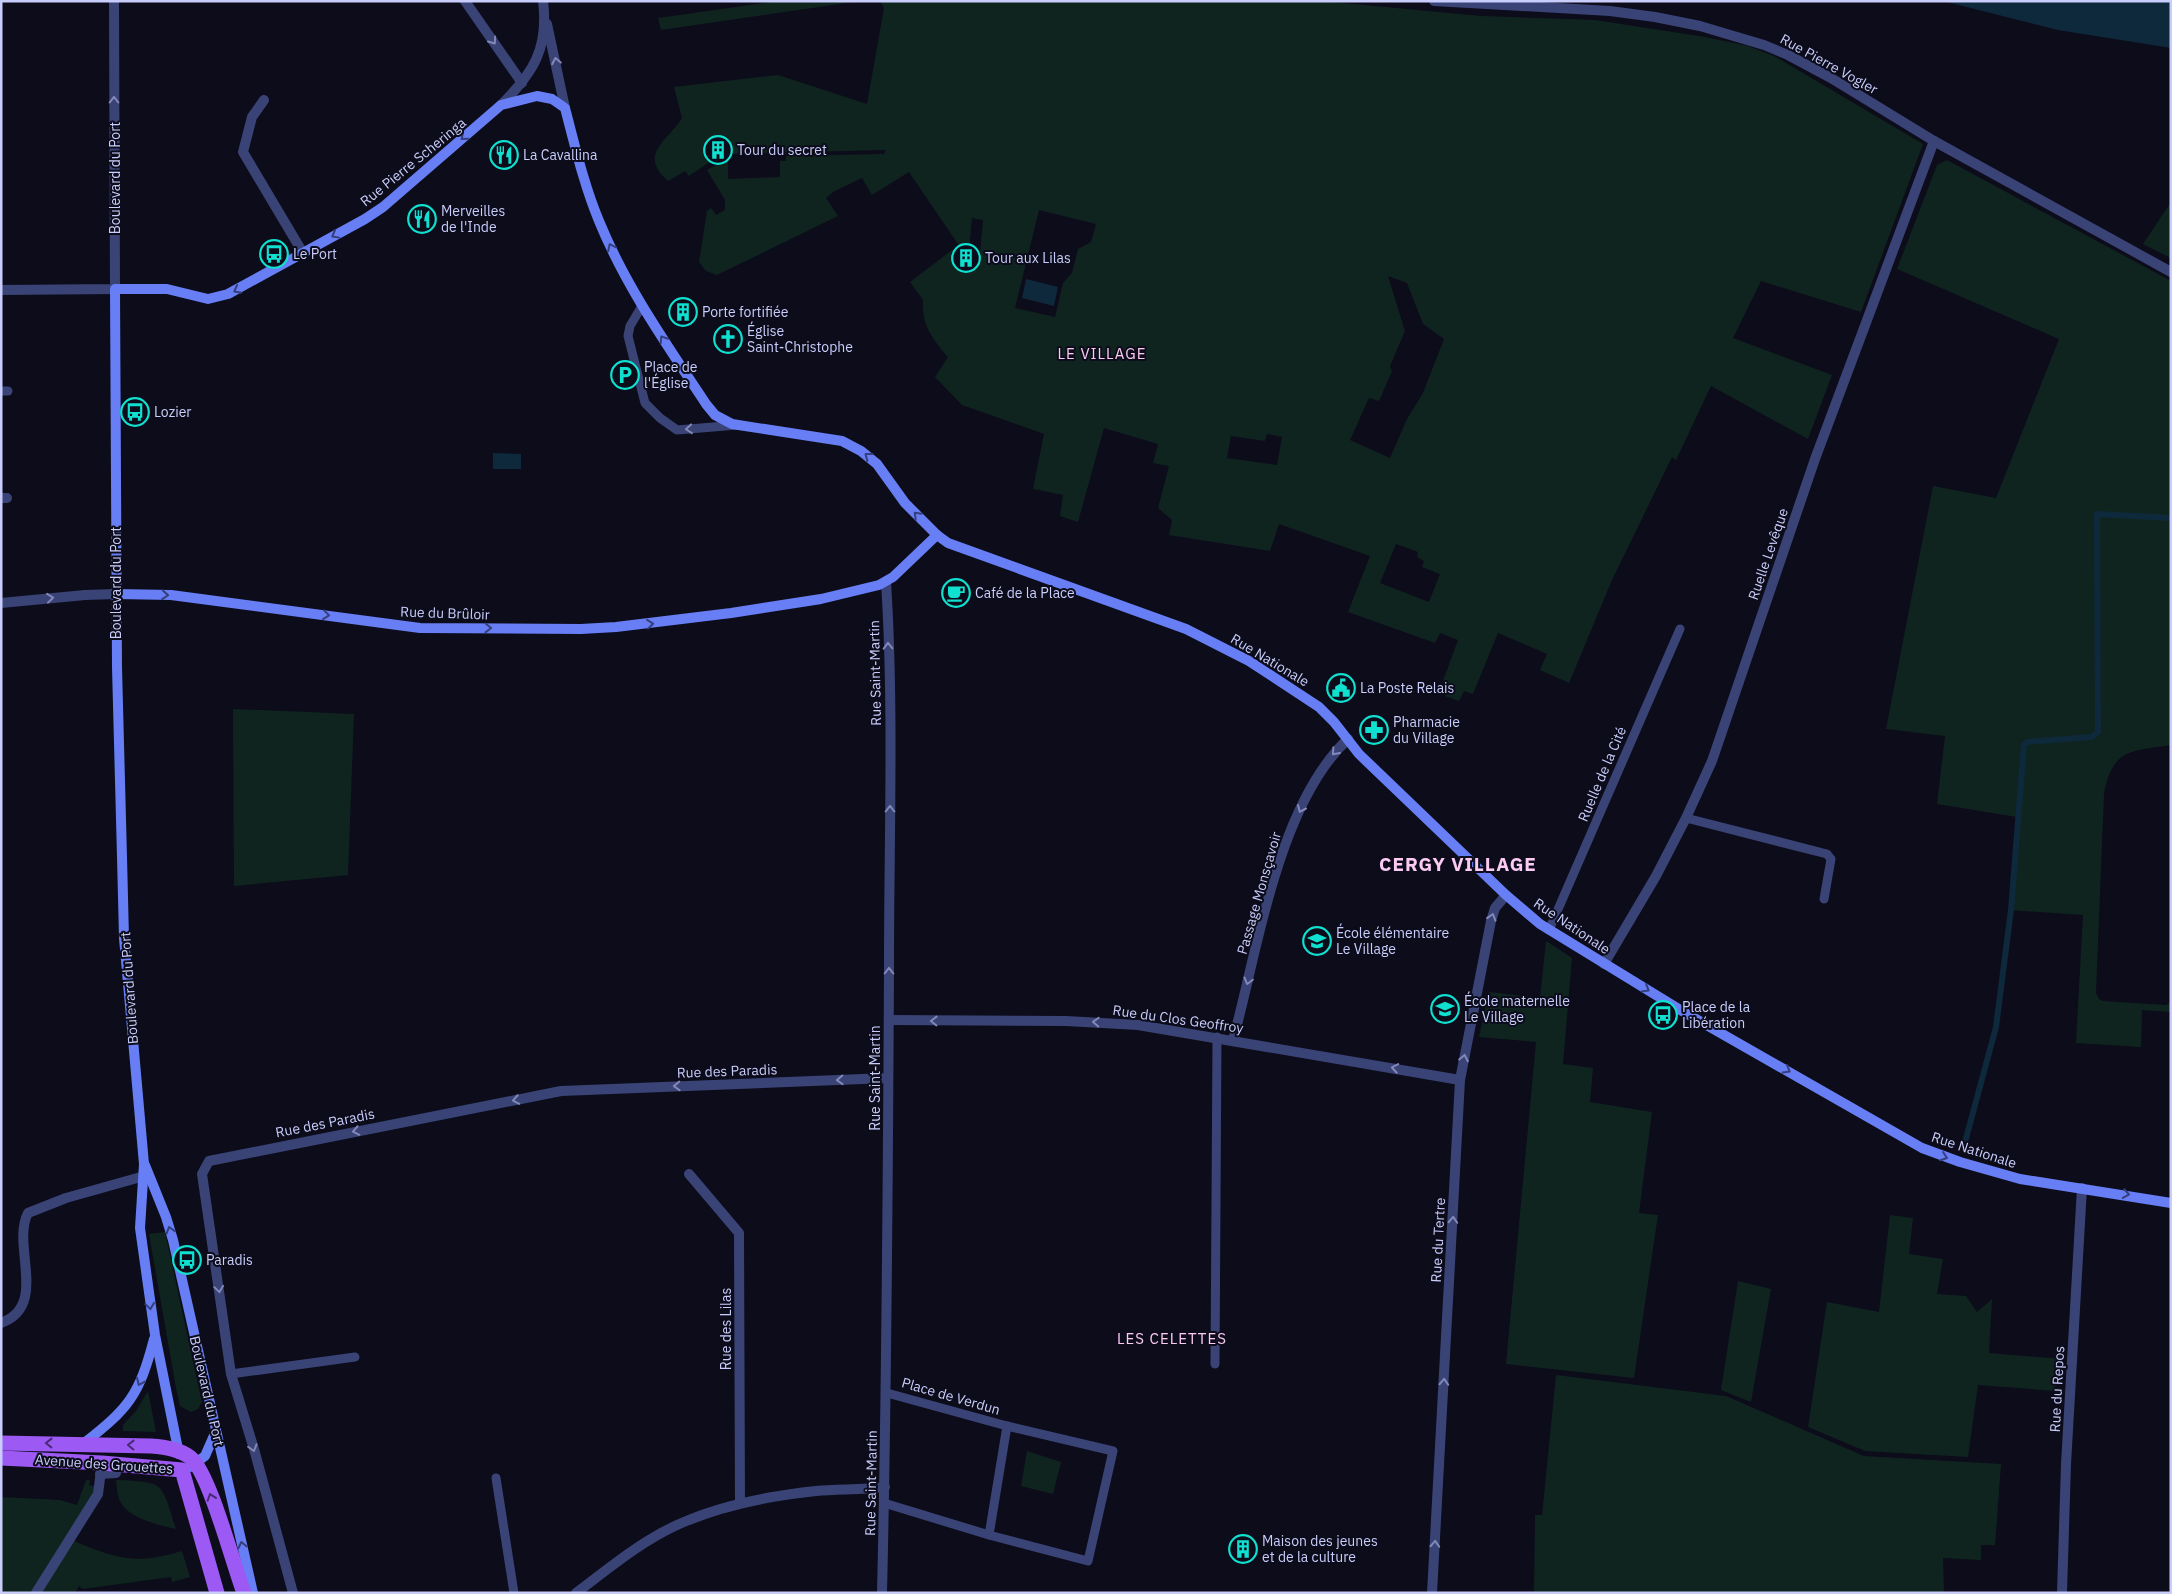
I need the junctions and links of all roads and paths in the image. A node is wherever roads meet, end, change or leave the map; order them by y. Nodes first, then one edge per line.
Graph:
1 (114, 1) edge
2 (465, 1) edge
3 (1434, 1) edge
4 (544, 5) edge
5 (522, 83) junction
6 (264, 100) dead end
7 (501, 105) junction
8 (565, 108) junction
9 (1934, 141) junction
10 (303, 253) junction
11 (2171, 272) edge
12 (115, 289) junction
13 (1, 290) edge
14 (642, 306) junction
15 (737, 425) junction
16 (937, 535) junction
17 (886, 582) junction
18 (116, 594) junction
19 (1, 603) edge
20 (1680, 629) dead end
21 (1348, 739) junction
22 (1686, 818) junction
23 (1506, 895) junction
24 (1824, 899) dead end
25 (1549, 930) junction
26 (1604, 964) junction
27 (889, 1020) junction
28 (1216, 1037) junction
29 (1232, 1040) junction
30 (888, 1078) junction
31 (1460, 1080) junction
32 (688, 1174) dead end
33 (145, 1175) junction
34 (2082, 1188) junction
35 (2171, 1203) edge
36 (1, 1323) edge
37 (155, 1335) junction
38 (355, 1357) dead end
39 (1215, 1364) dead end
40 (231, 1374) junction
41 (887, 1393) junction
42 (1007, 1426) junction
43 (216, 1431) junction
44 (1, 1443) edge
45 (83, 1444) junction
46 (179, 1451) junction
47 (1, 1458) edge
48 (197, 1464) junction
49 (101, 1468) junction
50 (182, 1470) junction
51 (116, 1473) dead end
52 (496, 1478) dead end
53 (885, 1488) junction
54 (740, 1503) junction
55 (884, 1503) junction
56 (989, 1535) junction
57 (36, 1593) edge
58 (217, 1593) edge
59 (244, 1593) edge
60 (253, 1593) edge
61 (293, 1593) edge
62 (514, 1593) edge
63 (576, 1593) edge
64 (882, 1593) edge
65 (1432, 1593) edge
66 (2062, 1593) edge

12 -> 1 street, Boulevard du Port
2 -> 5 street
3 - 9 street, Rue Pierre Vogler
4 - 5 street, Rue Pierre Scheringa
8 -> 4 street
5 - 7 street, Rue Pierre Scheringa
6 - 10 street
7 - 8 street
7 -> 10 street, Rue Pierre Scheringa
14 -> 8 street
9 - 11 street, Rue Pierre Vogler
9 - 22 street, Ruelle Levêque
10 -> 12 street, Rue Pierre Scheringa
12 - 13 street
12 - 18 street, Boulevard du Port
15 -> 14 street
15 -> 14 lane
16 -> 15 street, Rue Nationale
16 - 17 street
16 - 21 street, Rue Nationale
18 -> 17 street, Rue du Brûloir
27 -> 17 street, Rue Saint-Martin
19 -> 18 street, Rue du Brûloir
18 - 33 street, Boulevard du Port
20 - 25 lane, Ruelle de la Cité
21 - 23 street, Rue Nationale
21 -> 29 street, Passage Monsçavoir
22 - 24 lane
22 - 26 street, Ruelle Levêque
23 - 25 street, Rue Nationale
31 -> 23 street, Rue du Tertre
25 - 26 street, Rue Nationale
26 -> 34 street, Rue Nationale
28 -> 27 street, Rue du Clos Geoffroy
27 - 30 street, Rue Saint-Martin
28 - 29 street, Rue du Clos Geoffroy
28 - 39 lane
31 -> 29 street, Rue du Clos Geoffroy
30 -> 40 street, Rue des Paradis
30 - 41 street, Rue Saint-Martin
65 -> 31 street, Rue du Tertre
32 - 54 street, Rue des Lilas
33 - 36 street
33 -> 37 street, Boulevard du Port
43 -> 33 street, Boulevard du Port
34 -> 35 street, Rue Nationale
34 - 66 street, Rue du Repos
37 -> 45 street, Avenue des Grouettes
37 - 46 street, Boulevard du Port
38 - 40 lane
40 -> 61 street, Rue des Paradis
41 - 42 lane, Place de Verdun
41 - 53 street, Rue Saint-Martin
42 - 56 lane, Place de Verdun
42 - 56 lane, Place de Verdun
43 - 48 street
60 -> 43 street, Boulevard du Port
45 -> 44 main road, Avenue des Grouettes
46 -> 45 main road, Avenue des Grouettes
46 - 48 main road
46 - 50 street, Boulevard du Port
47 - 49 main road, Avenue des Grouettes
48 - 50 street, Avenue des Grouettes
59 -> 48 main road
49 - 50 main road, Avenue des Grouettes
49 - 51 street
49 - 57 street
50 - 58 main road, Boulevard du Port
52 - 62 lane
53 - 54 street
53 - 55 street, Rue Saint-Martin
54 - 63 street
55 - 56 lane, Place de Verdun
55 - 64 street, Rue Saint-Martin

